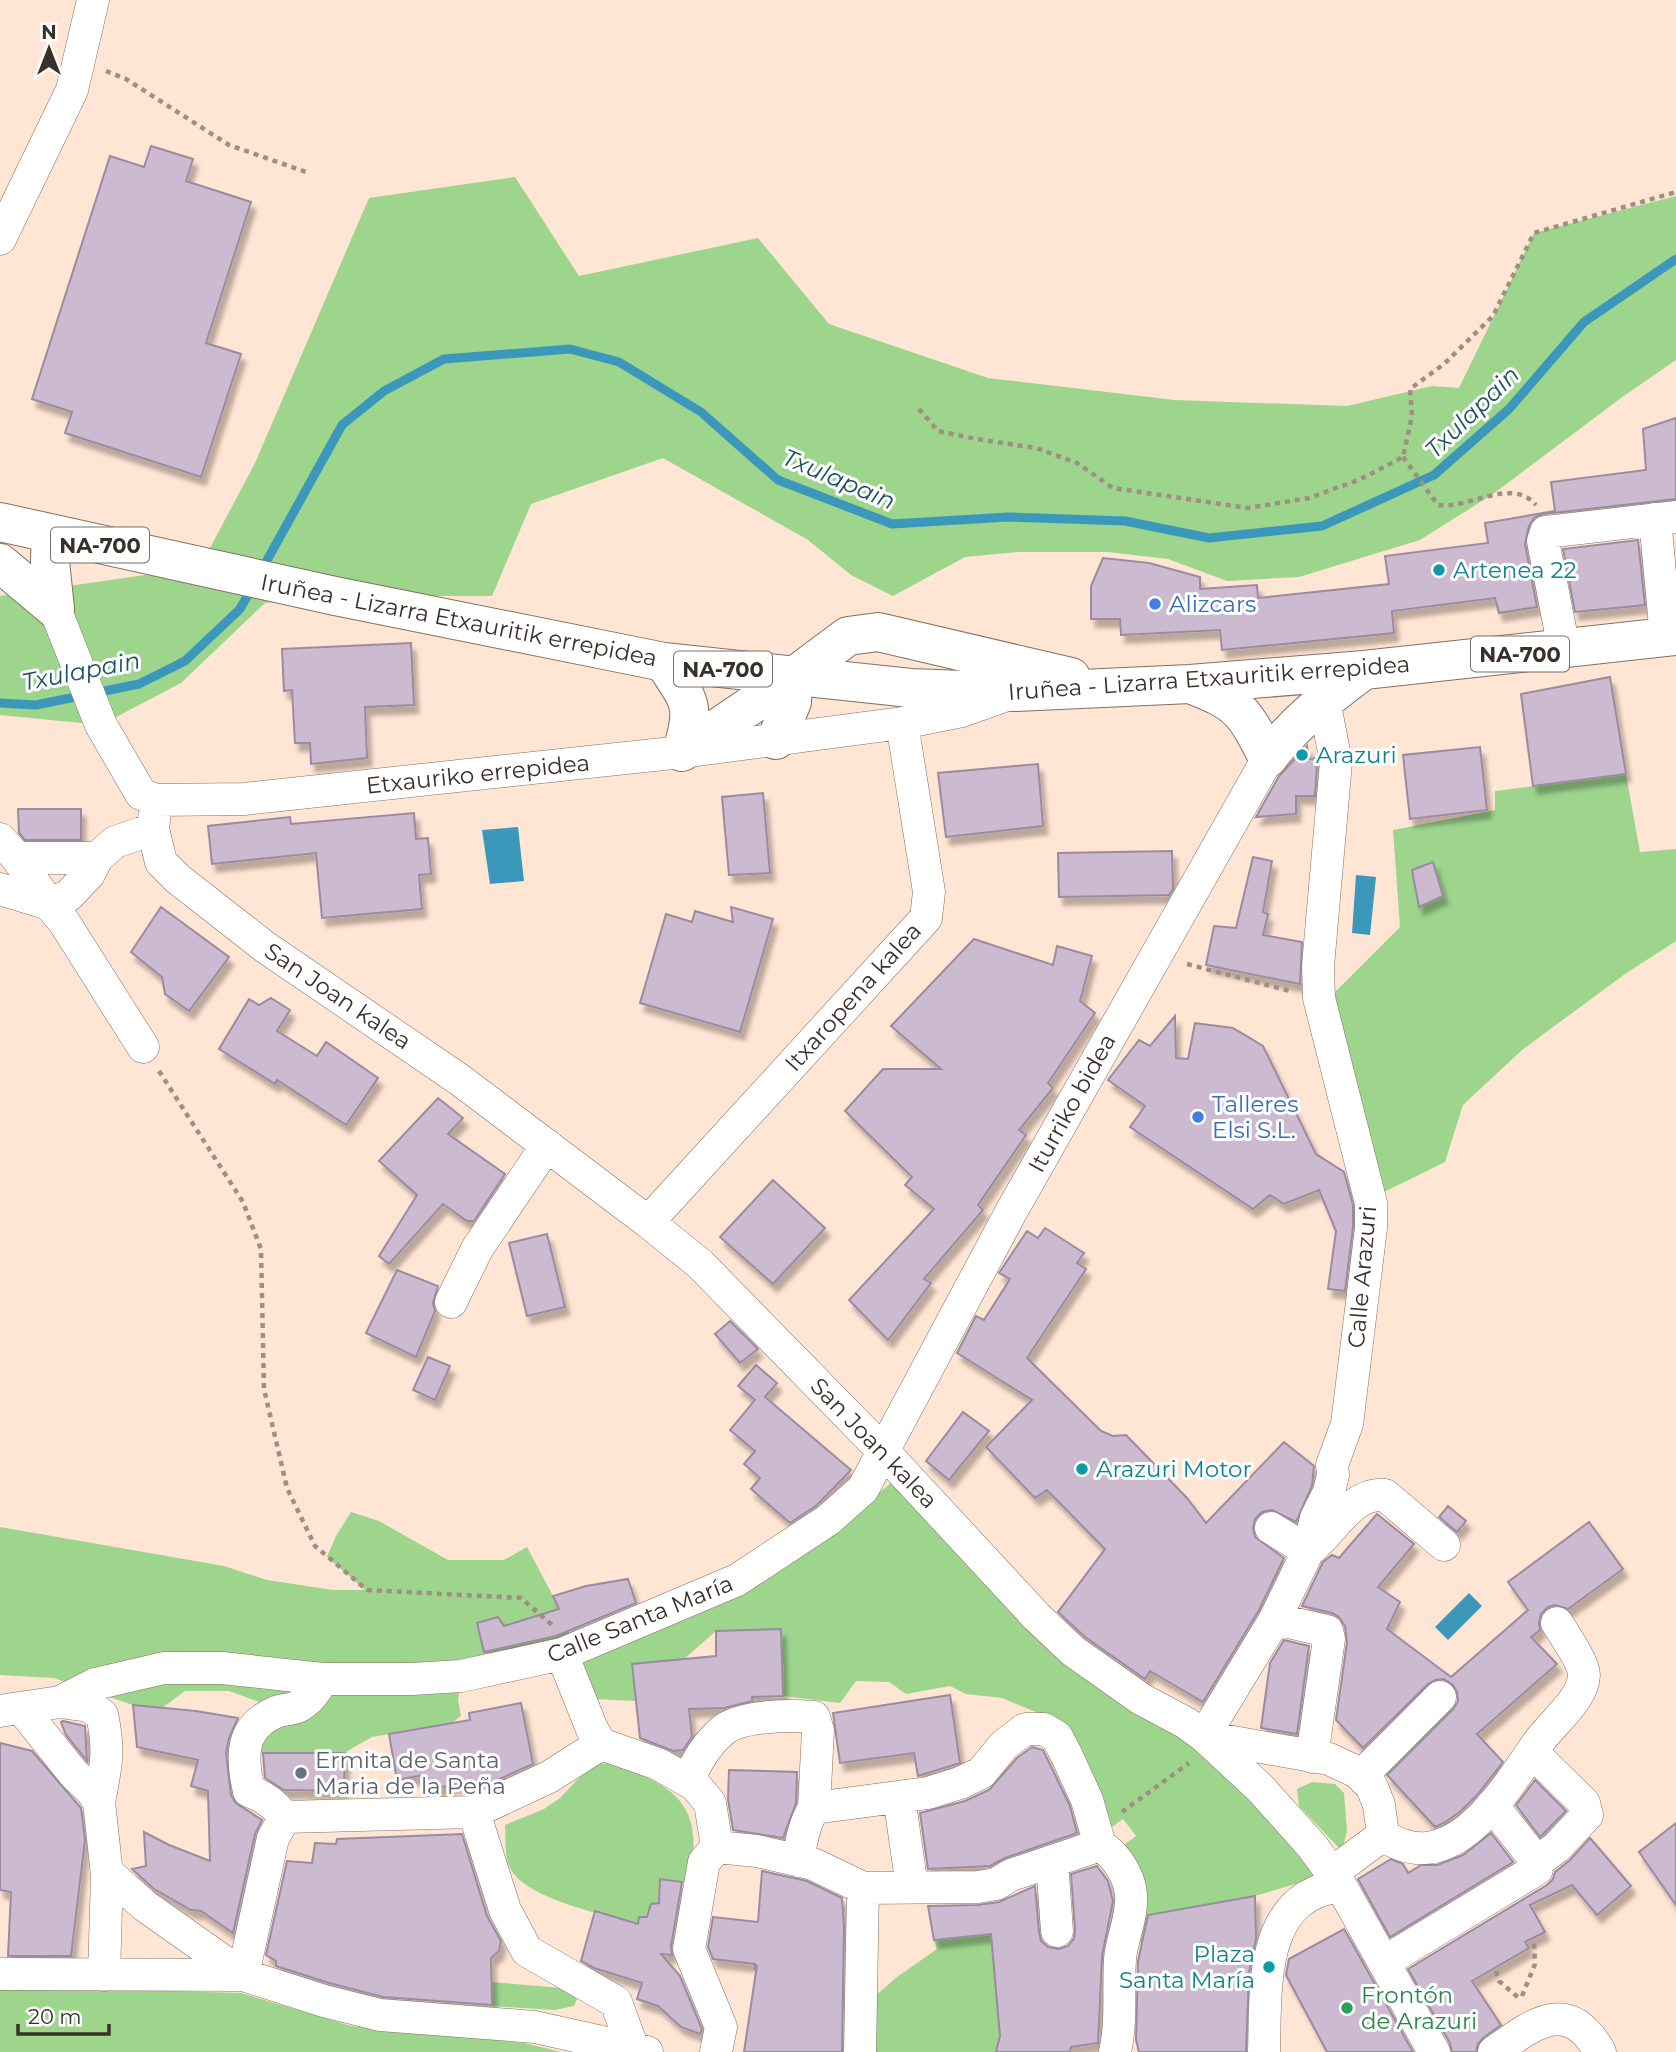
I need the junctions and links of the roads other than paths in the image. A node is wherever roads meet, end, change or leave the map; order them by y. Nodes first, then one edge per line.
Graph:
1 (93, 0) edge
2 (0, 239) edge
3 (1665, 518) edge
4 (2, 522) edge
5 (51, 534) junction
6 (0, 563) edge
7 (60, 620) junction
8 (1671, 636) edge
9 (1564, 649) junction
10 (664, 662) junction
11 (1364, 670) junction
12 (793, 677) junction
13 (1272, 677) junction
14 (1190, 684) junction
15 (1117, 688) junction
16 (1016, 692) junction
17 (1324, 700) junction
18 (902, 723) junction
19 (776, 740) junction
20 (1277, 745) junction
21 (682, 752) junction
22 (155, 815) junction
23 (8, 848) edge
24 (97, 858) junction
25 (0, 889) edge
26 (49, 904) junction
27 (144, 1047) road end
28 (547, 1145) junction
29 (648, 1222) junction
30 (451, 1302) dead end
31 (884, 1452) junction
32 (1271, 1528) dead end
33 (1444, 1545) dead end
34 (1308, 1551) junction
35 (1275, 1619) junction
36 (1557, 1623) dead end
37 (562, 1654) junction
38 (323, 1679) junction
39 (1440, 1698) dead end
40 (60, 1702) junction
41 (11, 1710) edge
42 (601, 1744) junction
43 (1199, 1747) junction
44 (1532, 1752) junction
45 (1311, 1757) junction
46 (1361, 1776) junction
47 (688, 1780) junction
48 (899, 1797) junction
49 (99, 1802) junction
50 (1492, 1805) junction
51 (814, 1808) junction
52 (474, 1812) junction
53 (285, 1817) junction
54 (1383, 1835) junction
55 (1098, 1838) junction
56 (717, 1847) junction
57 (798, 1861) junction
58 (1052, 1861) junction
59 (1538, 1862) junction
60 (107, 1872) junction
61 (1336, 1879) junction
62 (912, 1887) junction
63 (863, 1888) junction
64 (1057, 1931) dead end
65 (1384, 1962) junction
66 (0, 1974) edge
67 (104, 1975) junction
68 (243, 1975) junction
69 (640, 2051) edge
70 (716, 2052) edge
71 (860, 2052) edge
72 (1115, 2052) edge
73 (1264, 2052) edge
74 (1434, 2052) edge
75 (1494, 2052) edge
76 (1600, 2052) edge

1 - 2 street
3 - 8 street
3 - 9 street
4 - 5 main road, Iruñea - Lizarra Etxauritik errepidea / NA-700
5 - 7 main road
5 - 10 main road, Iruñea - Lizarra Etxauritik errepidea / NA-700
6 - 7 main road
7 - 22 street
8 - 9 main road, Iruñea - Lizarra Etxauritik errepidea / NA-700
9 - 11 main road, Iruñea - Lizarra Etxauritik errepidea / NA-700
10 - 12 main road, Iruñea - Lizarra Etxauritik errepidea / NA-700
10 - 21 main road
11 - 13 main road, Iruñea - Lizarra Etxauritik errepidea / NA-700
11 - 17 main road
12 - 15 main road
12 - 16 main road, Iruñea - Lizarra Etxauritik errepidea / NA-700
12 - 19 main road
12 - 21 main road
13 - 14 main road, Iruñea - Lizarra Etxauritik errepidea / NA-700
13 - 20 main road
14 - 15 main road, Iruñea - Lizarra Etxauritik errepidea / NA-700
14 - 20 main road
15 - 16 main road, Iruñea - Lizarra Etxauritik errepidea / NA-700
16 - 18 street, Etxauriko errepidea
17 - 20 main road
17 - 34 street, Calle Arazuri
18 - 19 street, Etxauriko errepidea
18 - 29 street, Itxaropena kalea
19 - 21 street, Etxauriko errepidea
20 - 31 street, Iturriko bidea
21 - 22 street, Etxauriko errepidea
22 - 24 street
22 - 28 street, San Joan kalea
23 - 24 street
23 - 26 street
24 - 26 street
25 - 26 street
26 - 27 street
28 - 29 street, San Joan kalea
28 - 30 street
29 - 31 street, San Joan kalea
31 - 37 street, Calle Santa María
31 - 43 street, San Joan kalea
32 - 34 street
33 - 34 street
34 - 35 street
35 - 43 street
35 - 45 street
36 - 44 street
37 - 38 street, Calle Santa María
37 - 42 street
38 - 40 street, Calle Santa María
38 - 53 street
39 - 46 street
40 - 41 street, Calle Santa María
40 - 49 street, Calle Santa María
41 - 49 street, Calle Santa María
42 - 47 street
42 - 52 street
43 - 45 street, San Joan kalea
43 - 61 street, San Joan kalea
44 - 50 street
44 - 59 street
45 - 46 street, San Joan kalea
46 - 54 street
47 - 51 street
47 - 56 street
48 - 51 street
48 - 55 street
48 - 62 street
49 - 60 street, Calle Santa María
50 - 54 street
50 - 59 street
51 - 57 street
52 - 53 street
52 - 69 street
53 - 68 street
54 - 61 street
55 - 58 street
55 - 72 street
56 - 57 street
56 - 70 street
57 - 63 street
58 - 62 street
58 - 64 street
59 - 65 street
60 - 67 street, Calle Santa María
60 - 68 street
61 - 65 street, San Joan kalea
61 - 73 street
62 - 63 street
63 - 71 street
65 - 74 street, San Joan kalea
66 - 67 street
67 - 68 street
68 - 69 street
75 - 76 street

